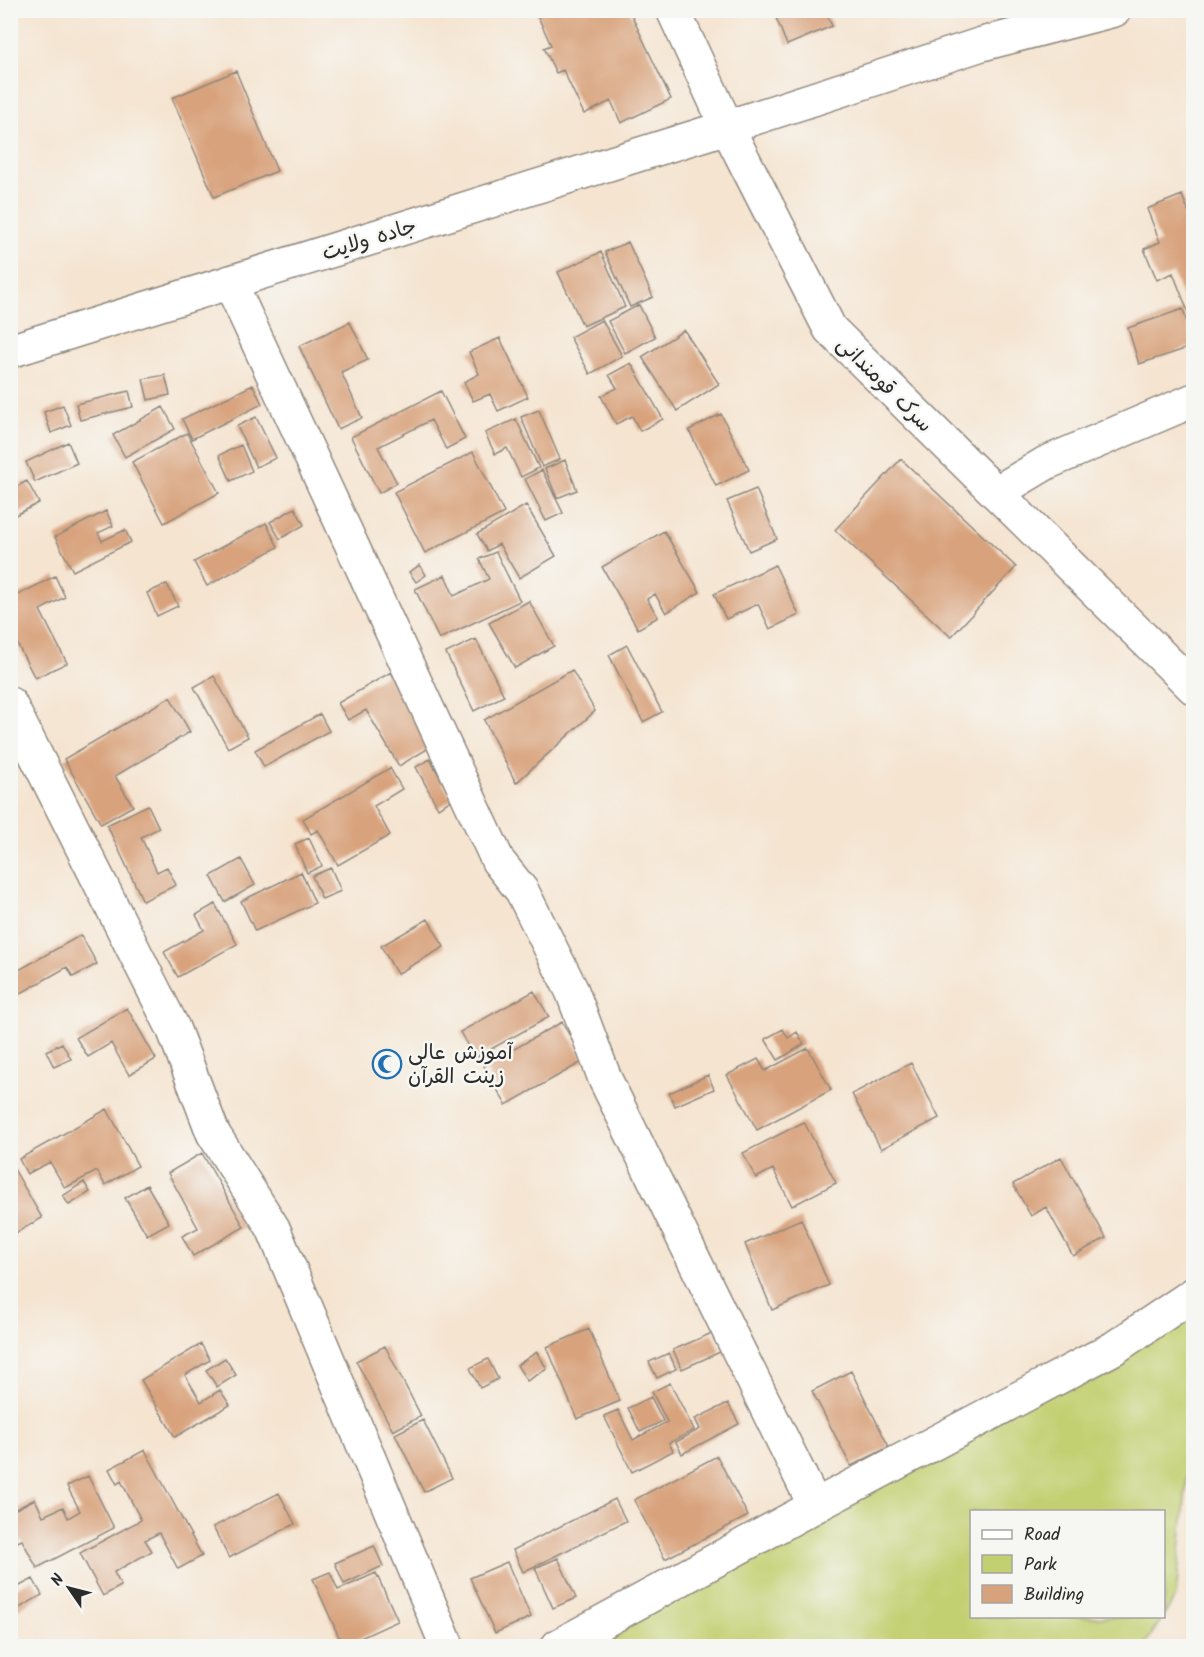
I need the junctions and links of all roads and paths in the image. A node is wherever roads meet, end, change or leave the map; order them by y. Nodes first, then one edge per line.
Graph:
1 (673, 10) edge
2 (1114, 10) edge
3 (727, 127) junction
4 (230, 282) junction
5 (10, 351) edge
6 (1194, 400) edge
7 (996, 493) junction
8 (1194, 688) edge
9 (10, 704) edge
10 (1194, 1294) edge
11 (815, 1506) junction
12 (447, 1647) edge
13 (558, 1647) edge

1 - 3 street, سرک قومندانی
2 - 3 street, جاده ولایت
3 - 4 street, جاده ولایت
3 - 7 street, سرک قومندانی
4 - 5 street, جاده ولایت
4 - 11 street
6 - 7 street
7 - 8 street, سرک قومندانی
9 - 12 street
10 - 11 street
11 - 13 street

